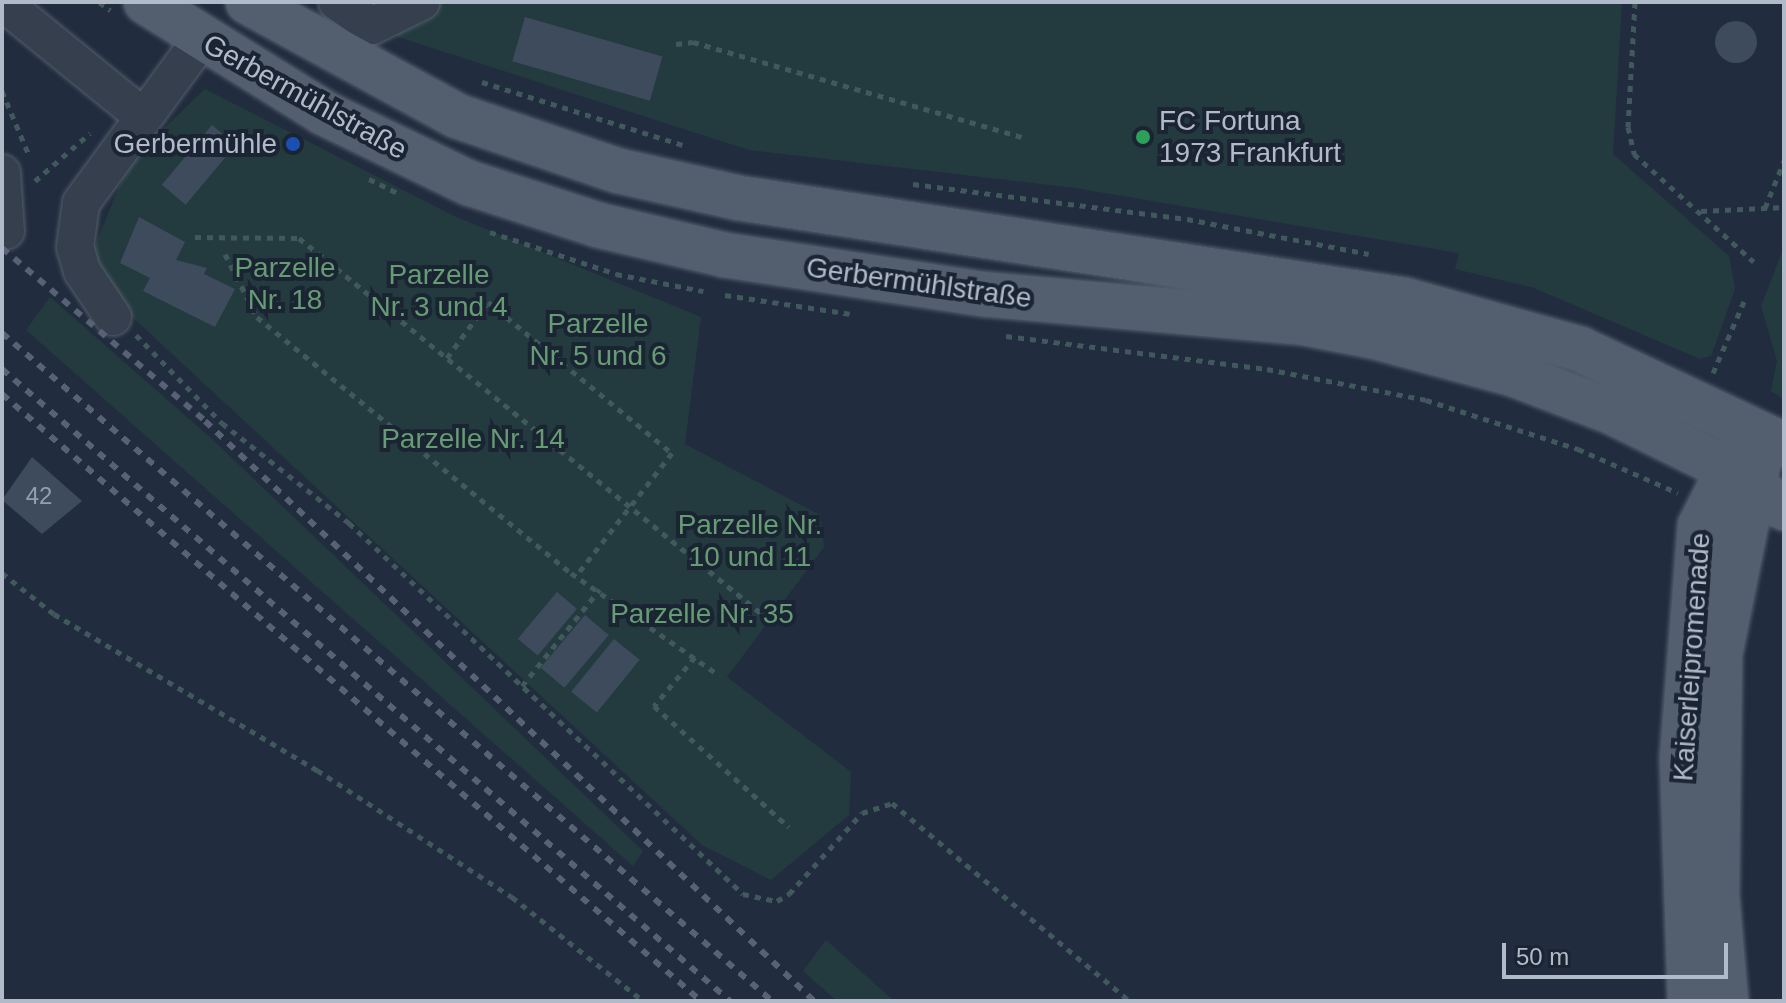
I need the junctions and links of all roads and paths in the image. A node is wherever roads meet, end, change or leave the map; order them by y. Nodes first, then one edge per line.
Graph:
1 (2, 2) edge
2 (146, 2) edge
3 (337, 2) edge
4 (421, 2) edge
5 (1635, 2) edge
6 (255, 4) edge
7 (200, 41) junction
8 (676, 44) dead end
9 (465, 77) dead end
10 (140, 114) junction
11 (85, 135) dead end
12 (1022, 137) dead end
13 (688, 146) dead end
14 (1784, 161) edge
15 (18, 177) edge
16 (1784, 207) edge
17 (1765, 209) junction
18 (1700, 211) junction
19 (6, 231) dead end
20 (195, 237) dead end
21 (225, 254) dead end
22 (1754, 262) dead end
23 (1745, 299) dead end
24 (113, 317) joint
25 (1001, 335) dead end
26 (447, 358) junction
27 (1714, 370) dead end
28 (1772, 437) edge
29 (1754, 487) edge
30 (1705, 509) junction
31 (634, 510) junction
32 (2, 573) edge
33 (576, 576) junction
34 (600, 589) junction
35 (762, 614) dead end
36 (695, 657) junction
37 (719, 675) dead end
38 (522, 686) junction
39 (789, 827) dead end
40 (643, 1001) edge
41 (1130, 1001) edge
42 (1690, 1001) edge
43 (1726, 1001) edge

1 - 10 street
2 - 7 main road, Gerbermühlstraße
3 - 4 street
5 - 18 path
6 - 28 main road, Gerbermühlstraße
7 - 10 street
7 - 29 main road, Gerbermühlstraße
8 - 12 path
9 - 13 path
10 - 24 street
11 - 15 path
14 - 17 path
15 - 19 street
16 - 17 path
17 - 18 path
18 - 22 path
20 - 26 path
21 - 33 path
23 - 27 path
24 - 38 path
25 - 30 path
26 - 31 path
26 - 31 path
28 - 29 main road, Kaiserleipromenade
29 - 30 main road, Kaiserleipromenade
29 - 43 main road, Kaiserleipromenade
30 - 42 main road, Kaiserleipromenade
31 - 33 path
31 - 35 path
32 - 40 path
33 - 34 path
34 - 36 path
34 - 38 path
36 - 37 path
36 - 39 path
38 - 41 path

